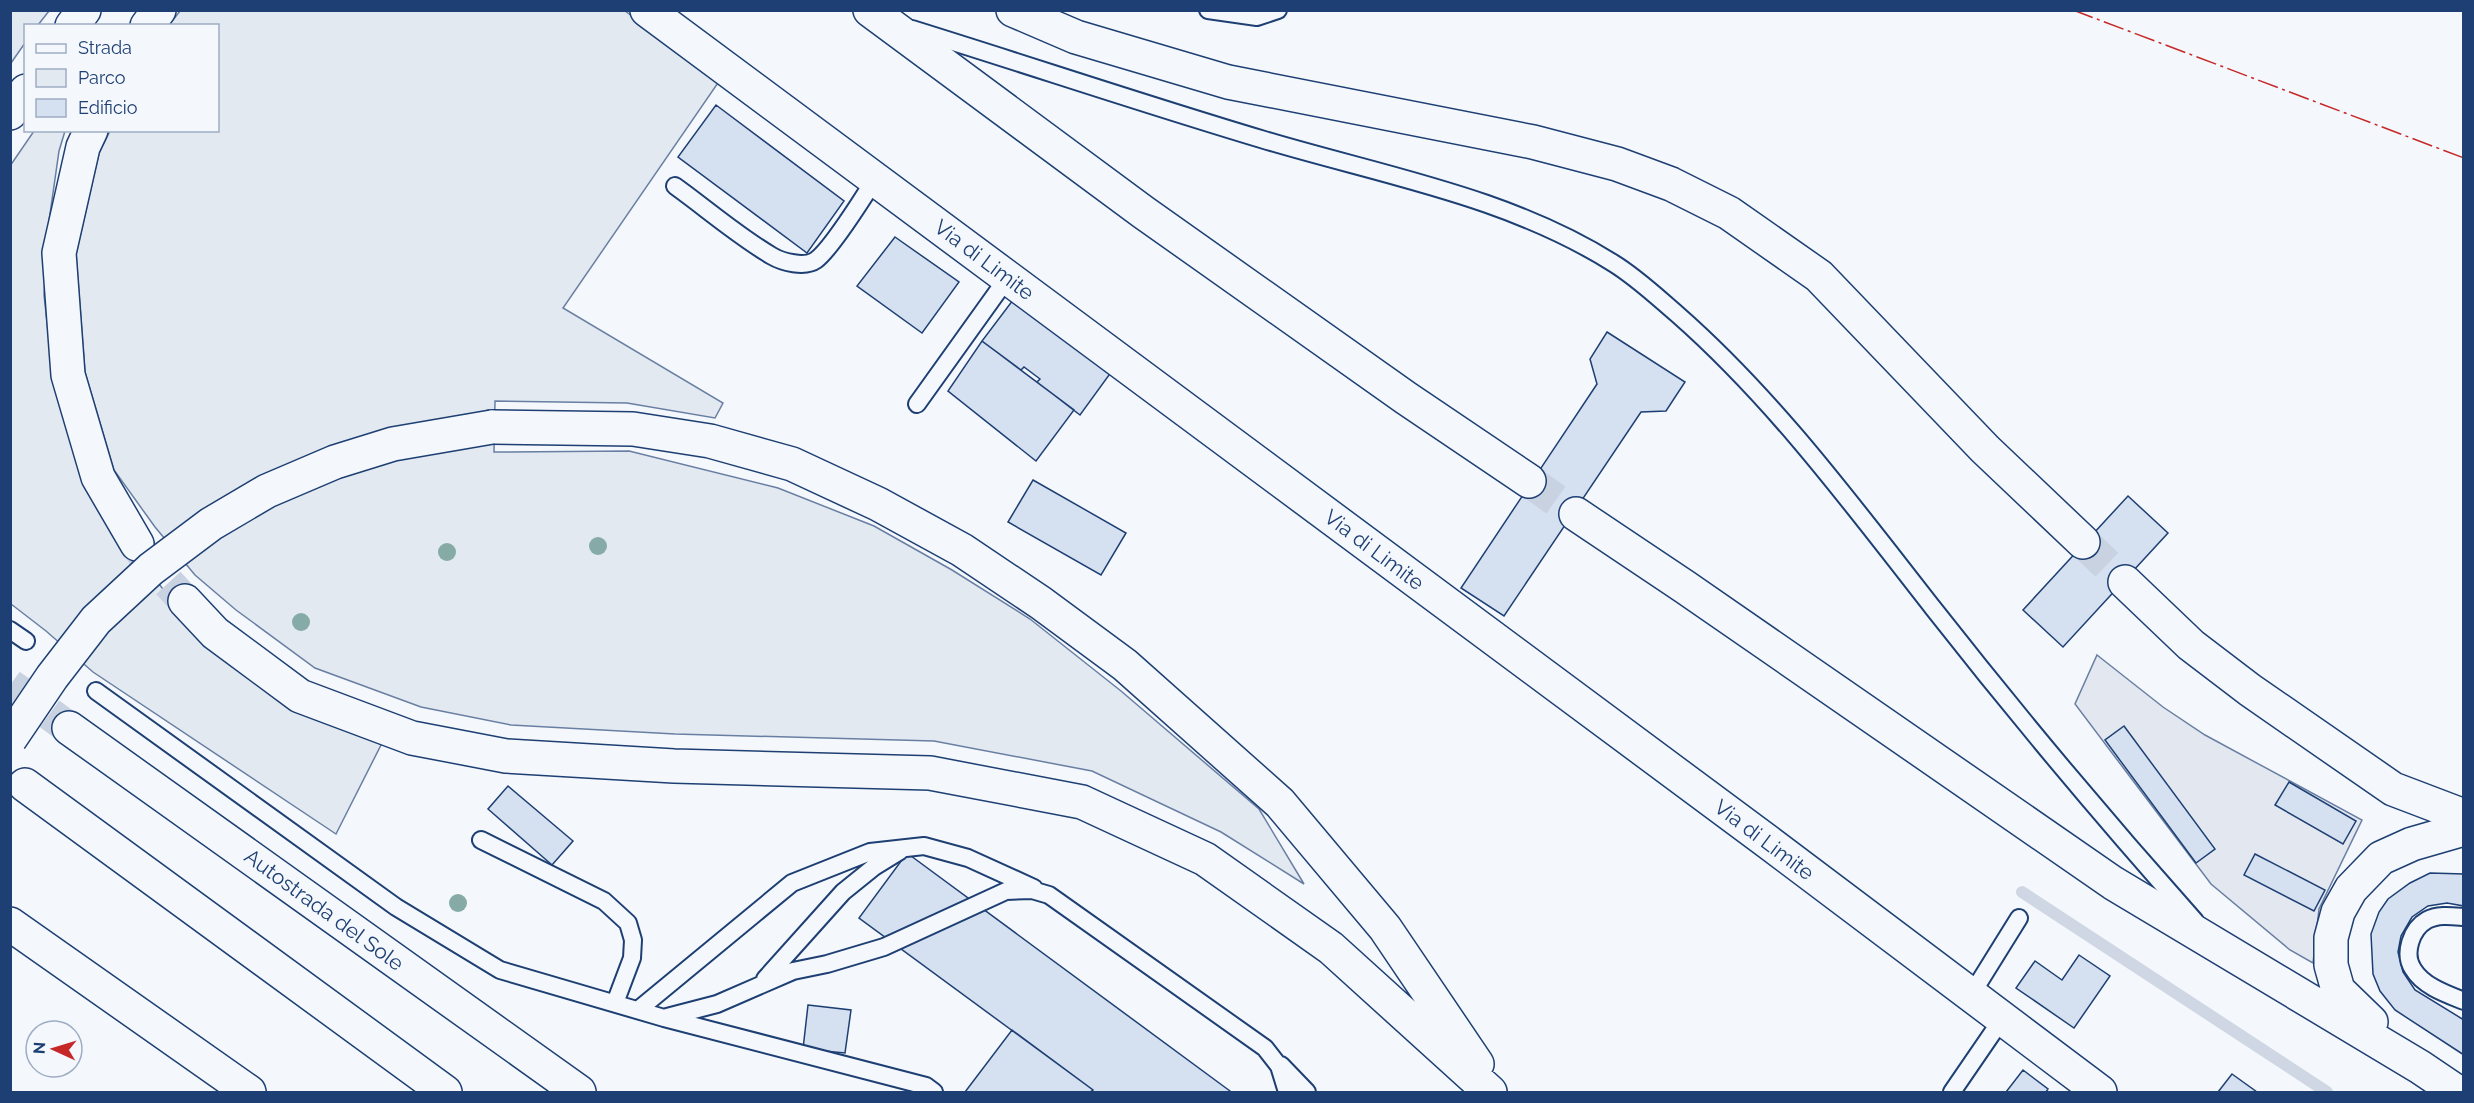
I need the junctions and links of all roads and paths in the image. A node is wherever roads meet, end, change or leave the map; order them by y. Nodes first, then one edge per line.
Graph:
1 (84, 10) edge
2 (159, 10) edge
3 (646, 10) edge
4 (1013, 10) edge
5 (1208, 10) edge
6 (1278, 10) edge
7 (878, 15) edge
8 (74, 24) edge
9 (148, 24) edge
10 (24, 95) edge
11 (10, 113) edge
12 (90, 132) edge
13 (875, 179) junction
14 (675, 186) dead end
15 (1008, 277) junction
16 (917, 404) dead end
17 (1529, 482) tunnel mouth
18 (1576, 514) tunnel mouth
19 (2083, 542) tunnel mouth
20 (137, 544) tunnel mouth
21 (2125, 582) tunnel mouth
22 (185, 601) tunnel mouth
23 (10, 630) edge
24 (26, 641) dead end
25 (96, 691) dead end
26 (69, 728) tunnel mouth
27 (10, 739) edge
28 (25, 785) dead end
29 (2463, 816) edge
30 (2463, 829) edge
31 (481, 840) dead end
32 (909, 848) junction
33 (1049, 895) junction
34 (2019, 918) dead end
35 (2463, 918) edge
36 (10, 924) edge
37 (2216, 944) junction
38 (753, 988) junction
39 (1969, 998) junction
40 (2463, 1001) edge
41 (615, 1004) junction
42 (638, 1010) junction
43 (664, 1018) junction
44 (2001, 1019) junction
45 (1274, 1057) junction
46 (2420, 1067) junction
47 (249, 1092) edge
48 (445, 1092) edge
49 (579, 1092) edge
50 (934, 1092) edge
51 (1287, 1092) edge
52 (1307, 1092) edge
53 (1490, 1092) edge
54 (1497, 1092) edge
55 (1952, 1092) edge
56 (2100, 1092) edge
57 (2457, 1092) edge

1 - 8 main road
2 - 9 main road
3 - 13 main road, Via di Limite
4 - 19 main road
5 - 6 lane
7 - 17 main road
7 - 37 lane
10 - 11 main road
12 - 20 main road
13 - 14 lane
13 - 15 main road, Via di Limite
15 - 16 lane
15 - 39 main road, Via di Limite
18 - 37 main road
21 - 29 main road
22 - 53 main road
23 - 24 lane
25 - 41 lane
26 - 49 main road, Autostrada del Sole
27 - 54 main road, bridge
28 - 48 main road
30 - 46 main road
31 - 41 lane
32 - 33 lane
32 - 38 lane
32 - 42 lane
33 - 38 lane
33 - 45 lane
34 - 39 lane
35 - 40 lane
36 - 47 main road
37 - 46 main road
38 - 43 lane
39 - 44 main road, Via di Limite
41 - 42 lane
42 - 43 lane
43 - 50 lane
44 - 55 lane
44 - 56 main road, Via di Limite
45 - 51 lane
45 - 52 lane
46 - 57 main road

